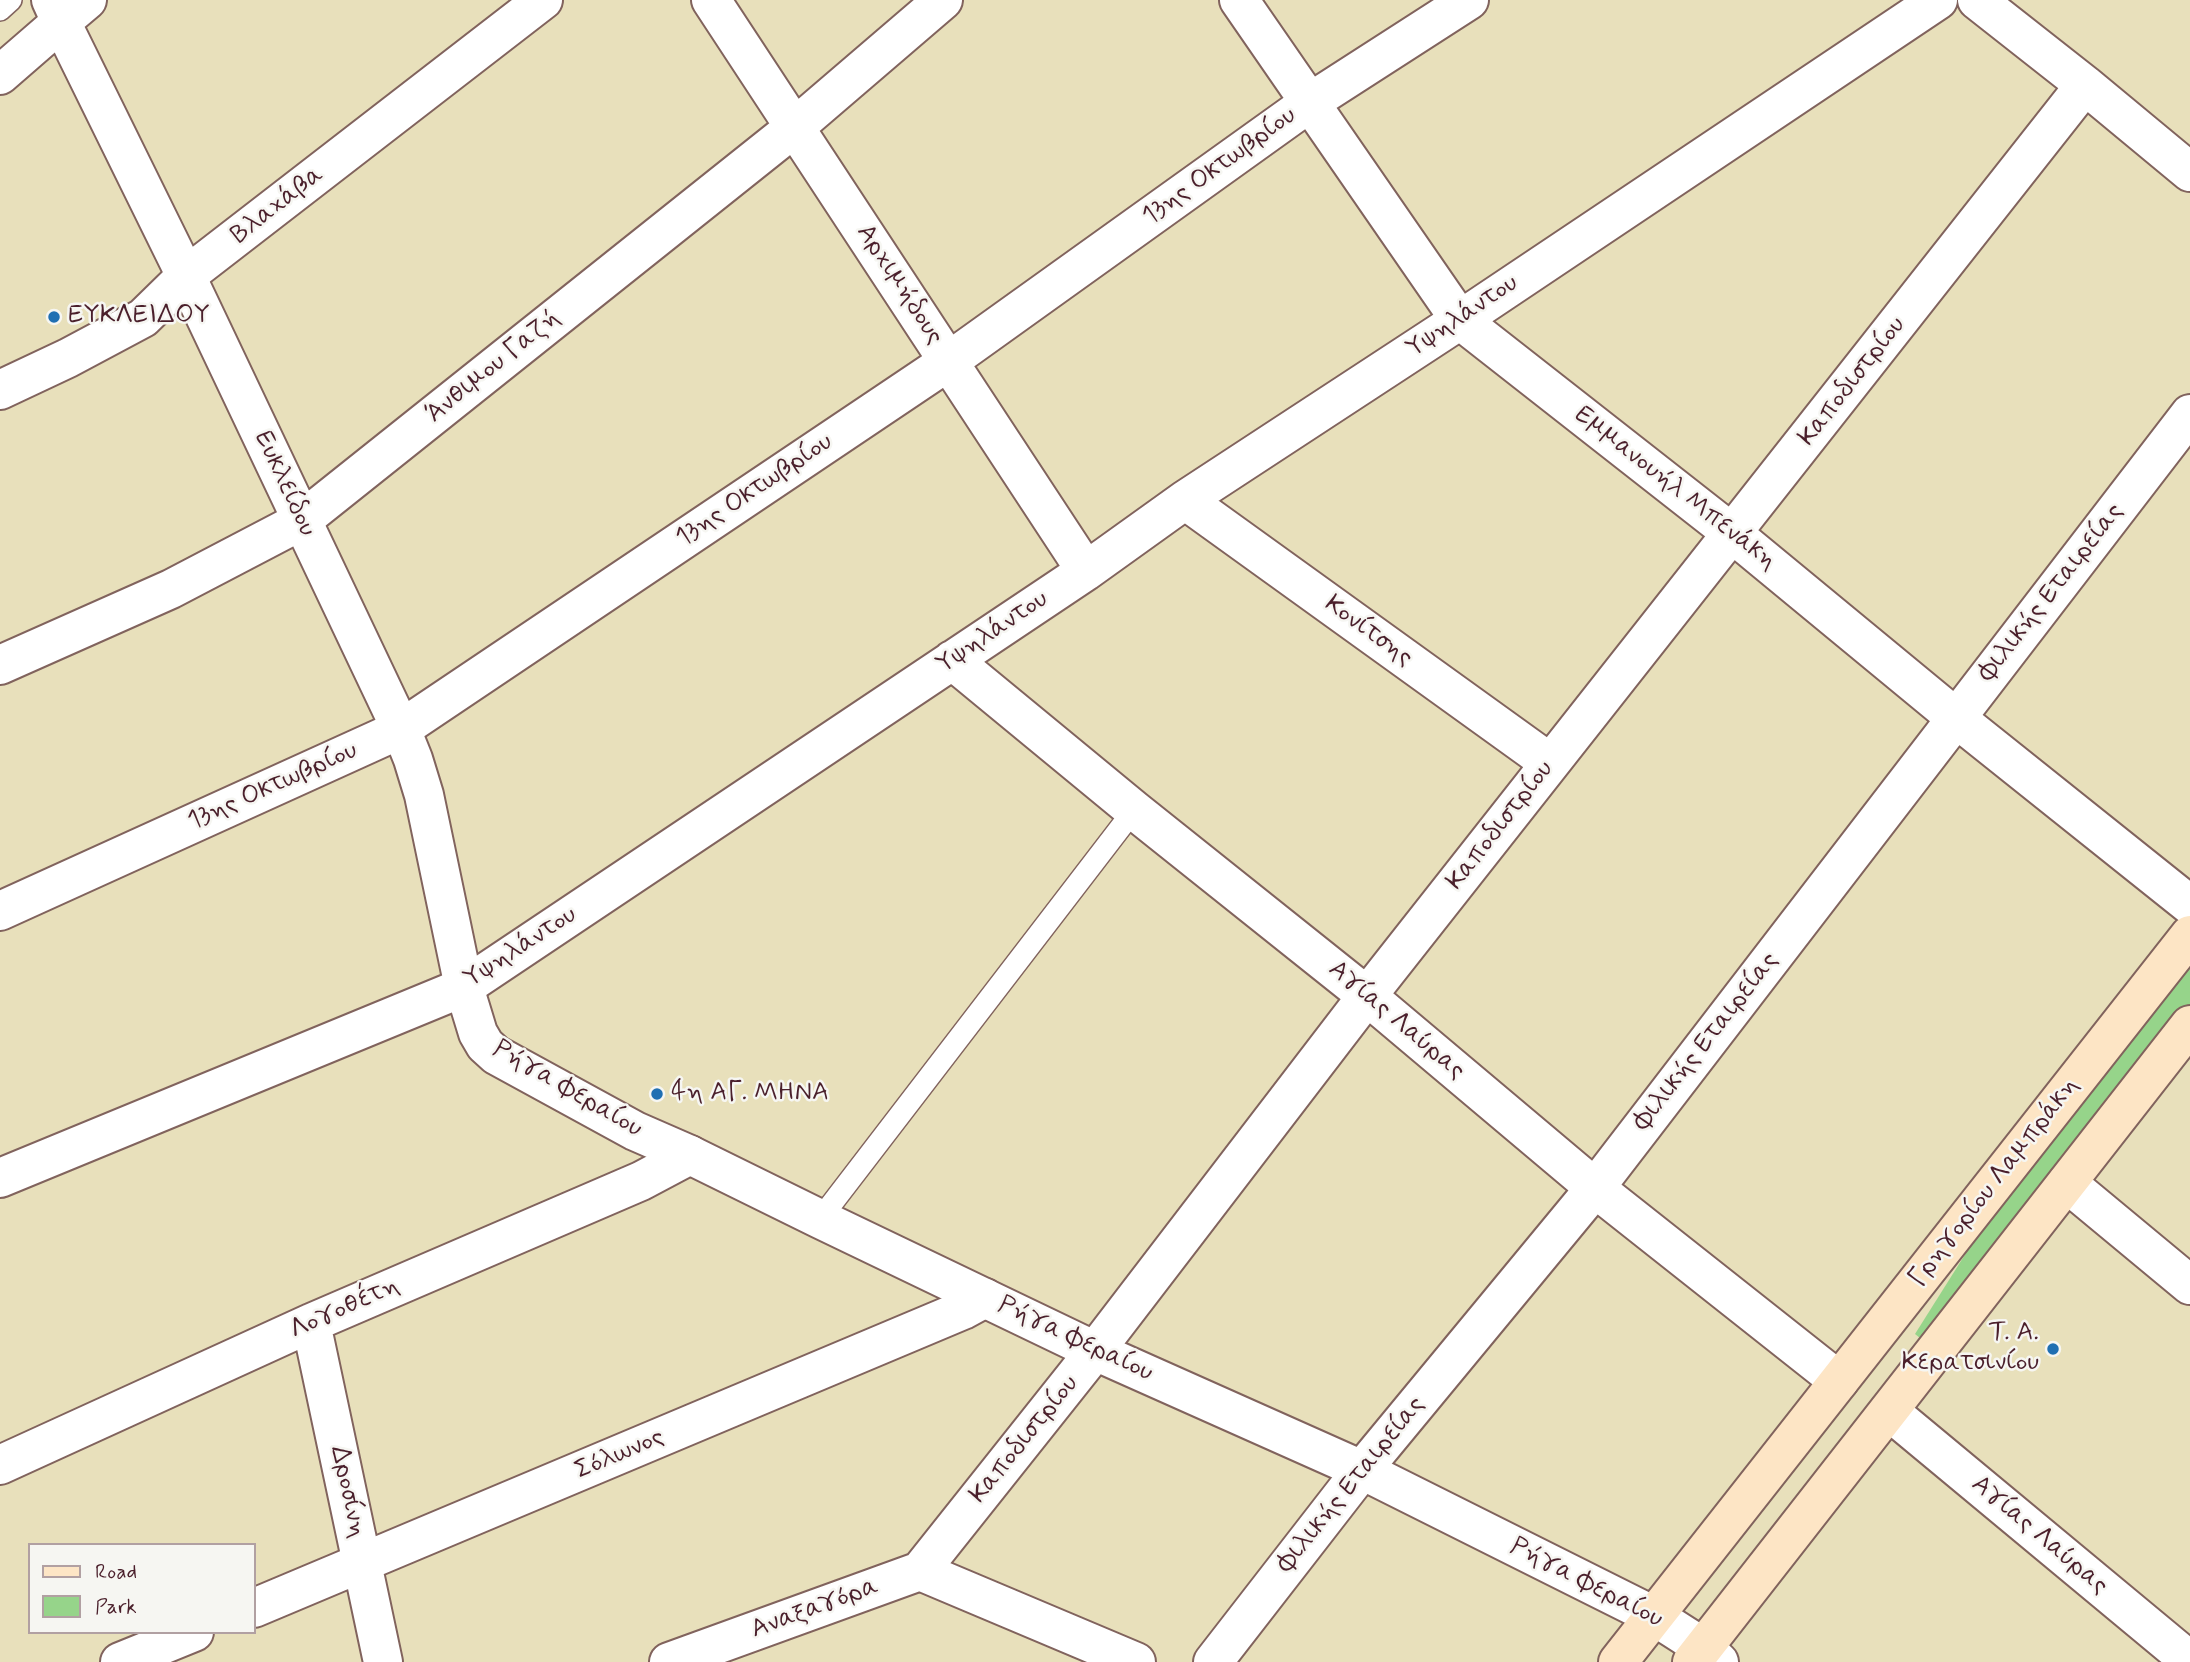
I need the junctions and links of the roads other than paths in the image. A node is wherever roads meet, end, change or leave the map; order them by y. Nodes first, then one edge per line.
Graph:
1 (11, 0) edge
2 (543, 0) edge
3 (711, 0) edge
4 (943, 0) edge
5 (1238, 0) edge
6 (1469, 0) edge
7 (1938, 0) edge
8 (1977, 0) edge
9 (67, 7) edge
10 (0, 10) edge
11 (0, 75) edge
12 (2085, 85) junction
13 (1309, 103) junction
14 (794, 127) junction
15 (2190, 172) edge
16 (186, 276) junction
17 (1460, 320) junction
18 (949, 361) junction
19 (0, 390) edge
20 (2190, 414) edge
21 (1185, 500) junction
22 (301, 521) junction
23 (1733, 534) junction
24 (1086, 571) junction
25 (952, 660) junction
26 (0, 665) edge
27 (1956, 718) junction
28 (401, 729) junction
29 (1550, 763) junction
30 (1134, 810) junction
31 (2190, 905) edge
32 (0, 911) edge
33 (2190, 935) edge
34 (464, 987) junction
35 (1367, 996) junction
36 (2190, 1025) edge
37 (691, 1155) junction
38 (0, 1178) edge
39 (2067, 1183) junction
40 (1595, 1188) junction
41 (820, 1219) junction
42 (2190, 1285) edge
43 (985, 1298) junction
44 (311, 1323) junction
45 (1096, 1351) junction
46 (1839, 1381) junction
47 (1888, 1411) junction
48 (0, 1465) edge
49 (1362, 1470) junction
50 (362, 1564) junction
51 (920, 1571) junction
52 (256, 1607) edge
53 (1654, 1616) junction
54 (189, 1634) edge
55 (1705, 1657) edge
56 (2190, 1661) edge
57 (120, 1662) edge
58 (383, 1662) edge
59 (669, 1662) edge
60 (1136, 1662) edge
61 (1213, 1662) edge
62 (1618, 1662) edge

1 - 10 lane
2 - 16 street, Βλαχάβα
3 - 14 street, Αρχιμήδους
4 - 14 street, Άνθιμου Γαζή
5 - 13 street, Εμμανουήλ Μπενάκη
6 - 13 street, 13ης Οκτωβρίου
7 - 17 street, Υψηλάντου
8 - 12 street
9 - 11 street
9 - 16 street, Ευκλείδου
12 - 15 street
12 - 23 street, Καποδιστρίου
13 - 17 street, Εμμανουήλ Μπενάκη
13 - 18 street, 13ης Οκτωβρίου
14 - 18 street, Αρχιμήδους
14 - 22 street, Άνθιμου Γαζή
16 - 19 street, Βλαχάβα
16 - 22 street, Ευκλείδου
17 - 21 street, Υψηλάντου
17 - 23 street, Εμμανουήλ Μπενάκη
18 - 24 street, Αρχιμήδους
18 - 28 street, 13ης Οκτωβρίου
20 - 27 street, Φιλικής Εταιρείας
21 - 24 street, Υψηλάντου
21 - 29 street, Κονίτσης
22 - 26 street, Άνθιμου Γαζή
22 - 28 street, Ευκλείδου
23 - 27 street, Εμμανουήλ Μπενάκη
23 - 29 street, Καποδιστρίου
24 - 25 street, Υψηλάντου
25 - 30 street, Αγίας Λαύρας
25 - 34 street, Υψηλάντου
27 - 31 street, Εμμανουήλ Μπενάκη
27 - 40 street, Φιλικής Εταιρείας
28 - 32 street, 13ης Οκτωβρίου
28 - 34 street, Ευκλείδου
29 - 35 street, Καποδιστρίου
30 - 35 street, Αγίας Λαύρας
30 - 41 lane
33 - 46 main road, Γρηγορίου Λαμπράκη
34 - 37 street, Ρήγα Φεραίου
34 - 38 street, Υψηλάντου
35 - 40 street, Αγίας Λαύρας
35 - 45 street, Καποδιστρίου
36 - 39 main road
37 - 41 street, Ρήγα Φεραίου
37 - 44 street, Λογοθέτη
39 - 42 street
39 - 47 main road
40 - 46 street, Αγίας Λαύρας
40 - 49 street, Φιλικής Εταιρείας
41 - 43 street, Ρήγα Φεραίου
43 - 45 street, Ρήγα Φεραίου
43 - 50 street, Σόλωνος
44 - 48 street, Λογοθέτη
44 - 50 street, Δροσίνη
45 - 49 street, Ρήγα Φεραίου
45 - 51 street, Καποδιστρίου
46 - 53 main road, Γρηγορίου Λαμπράκη
47 - 55 main road
47 - 56 street, Αγίας Λαύρας
49 - 53 street, Ρήγα Φεραίου
49 - 61 street, Φιλικής Εταιρείας
50 - 52 street, Σόλωνος
50 - 58 street, Δροσίνη
51 - 59 street, Αναξαγόρα
51 - 60 street
53 - 55 street, Ρήγα Φεραίου
53 - 62 main road, Γρηγορίου Λαμπράκη
54 - 57 street

